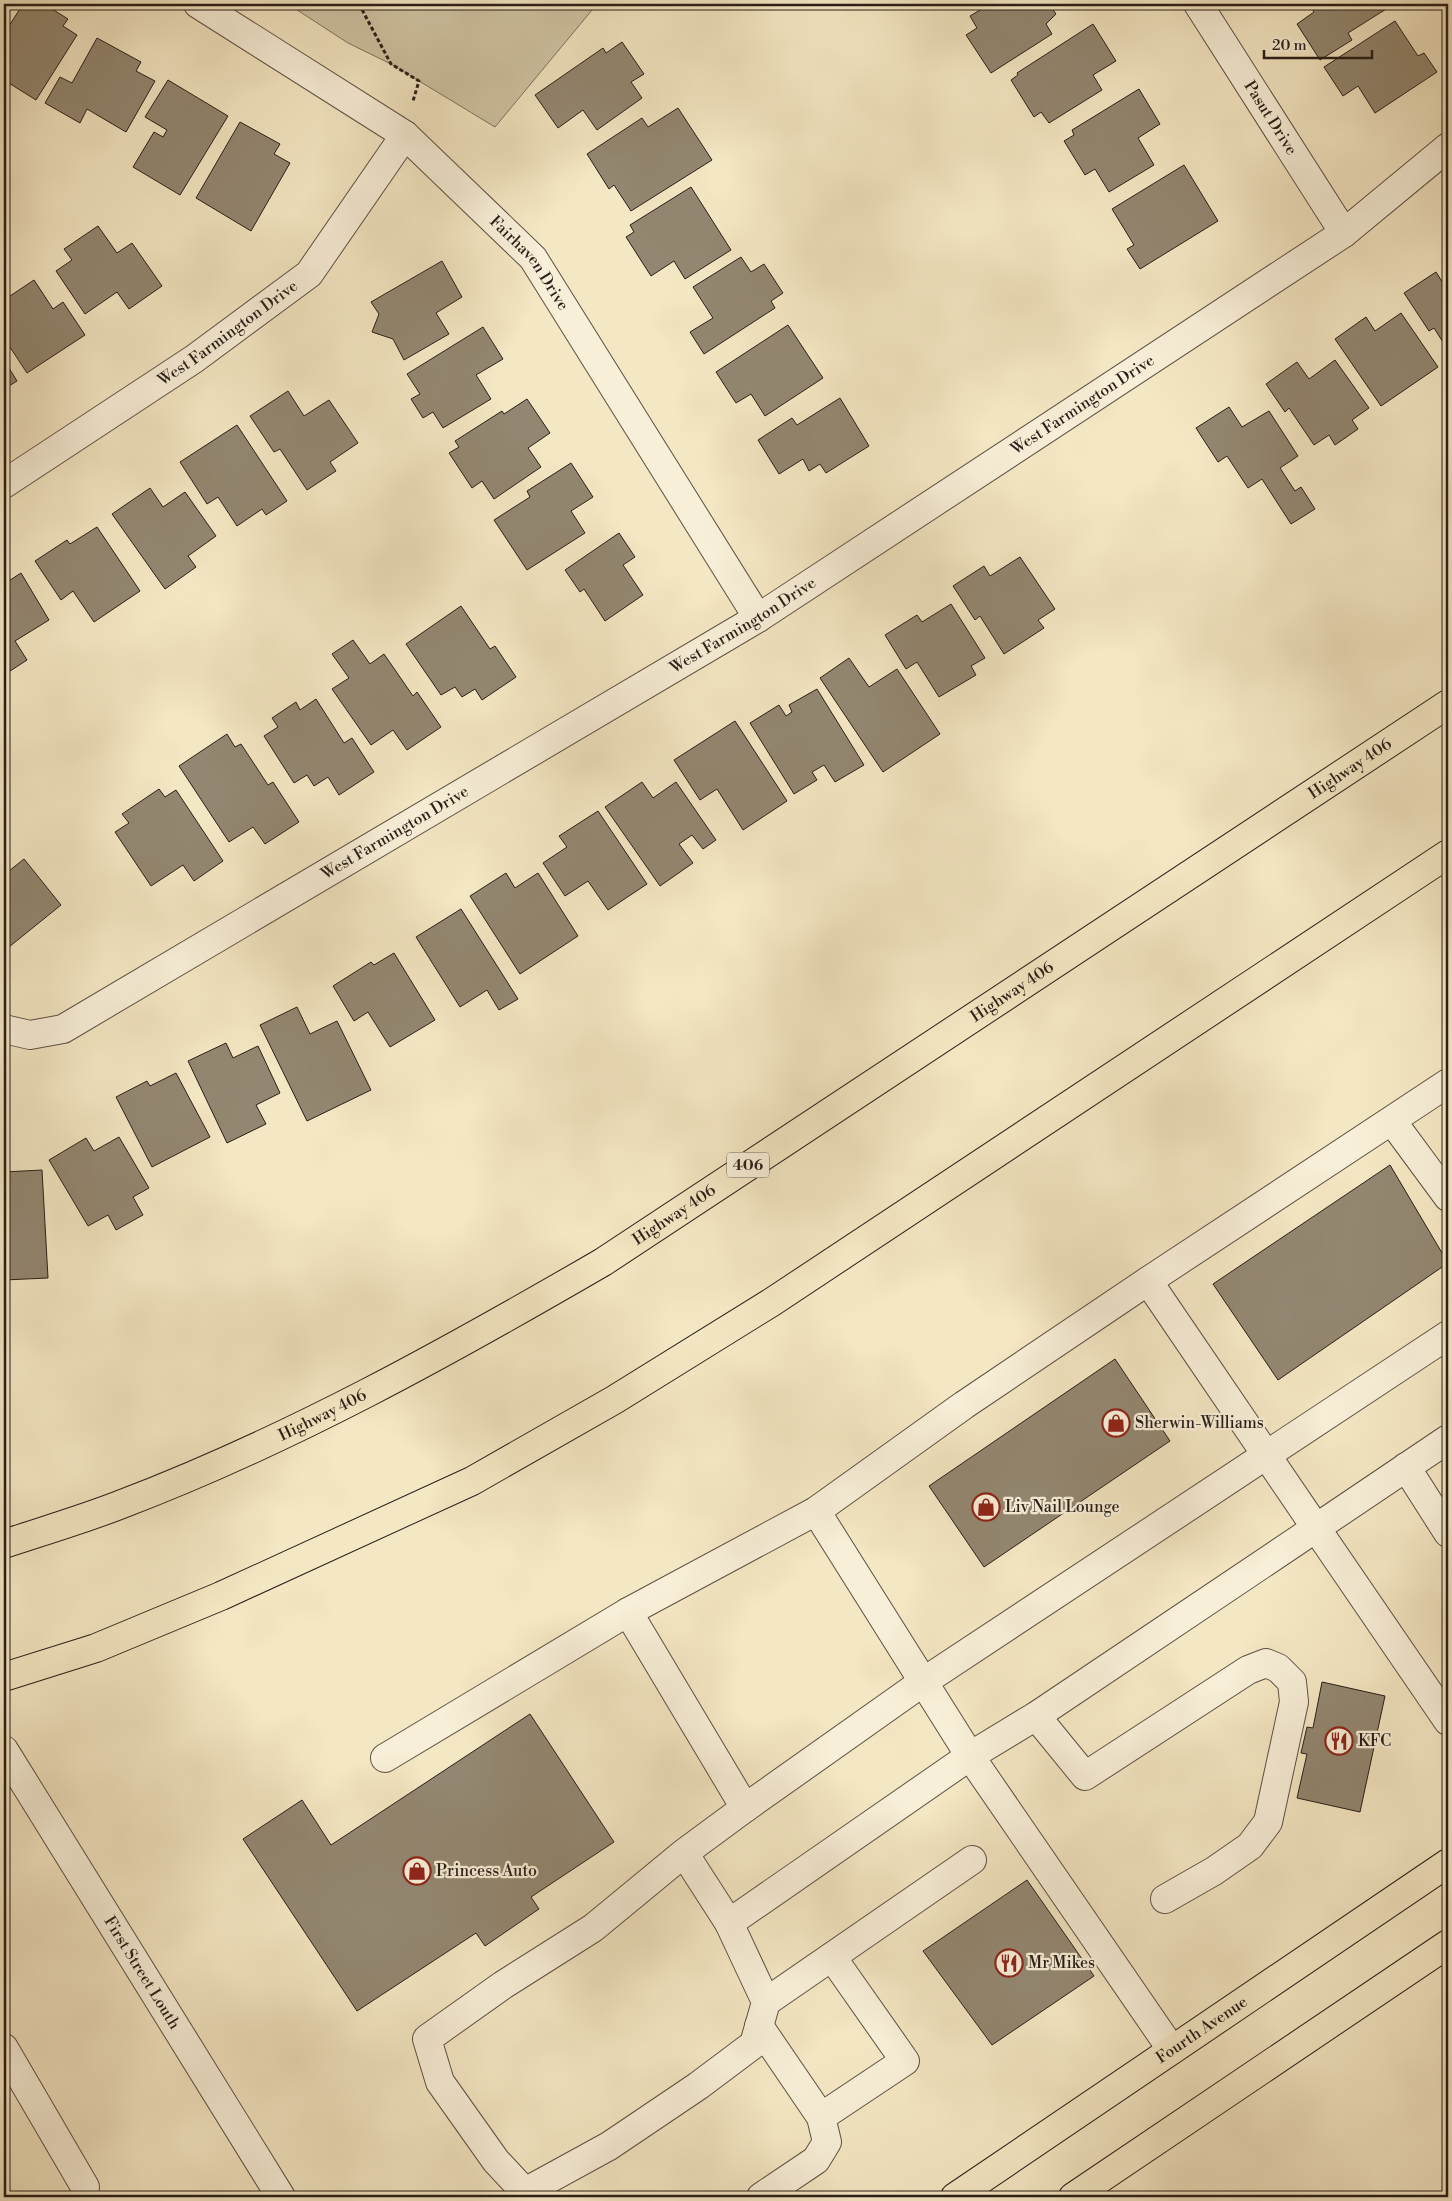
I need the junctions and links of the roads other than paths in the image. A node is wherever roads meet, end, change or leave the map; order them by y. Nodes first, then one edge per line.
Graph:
1 (198, 4) edge
2 (1198, 4) edge
3 (404, 135) junction
4 (1448, 147) edge
5 (1344, 233) junction
6 (4, 484) edge
7 (758, 618) junction
8 (1448, 704) edge
9 (1448, 854) edge
10 (4, 1029) edge
11 (1448, 1084) edge
12 (1392, 1121) junction
13 (1448, 1197) edge
14 (1148, 1281) junction
15 (1448, 1336) edge
16 (1448, 1439) edge
17 (1266, 1455) junction
18 (1406, 1467) junction
19 (816, 1511) junction
20 (1316, 1528) junction
21 (1448, 1532) edge
22 (4, 1544) edge
23 (628, 1612) junction
24 (4, 1677) edge
25 (923, 1682) junction
26 (1036, 1716) junction
27 (1448, 1721) edge
28 (970, 1756) junction
29 (9, 1758) edge
30 (385, 1758) dead end
31 (745, 1808) junction
32 (684, 1853) junction
33 (972, 1860) dead end
34 (1448, 1863) edge
35 (1165, 1899) dead end
36 (729, 1923) junction
37 (1448, 1944) edge
38 (832, 1957) junction
39 (763, 2014) junction
40 (4, 2048) edge
41 (1172, 2050) junction
42 (821, 2117) junction
43 (82, 2194) edge
44 (527, 2195) edge
45 (281, 2197) edge
46 (761, 2197) edge
47 (956, 2197) edge
48 (1073, 2197) edge

1 - 3 street, Fairhaven Drive
2 - 5 street, Pasut Drive
3 - 6 street, West Farmington Drive
3 - 7 street, Fairhaven Drive
4 - 5 street, West Farmington Drive
5 - 7 street, West Farmington Drive
7 - 10 street, West Farmington Drive
8 - 22 main road, Highway 406 / 406
9 - 24 main road
11 - 12 street
12 - 13 street
12 - 14 street
14 - 17 street
14 - 19 street
15 - 17 street
16 - 18 street
17 - 20 street
17 - 25 street
18 - 20 street
18 - 21 street
19 - 23 street
19 - 25 street
20 - 26 street
20 - 27 street
23 - 30 street
23 - 31 street
25 - 28 street
25 - 31 street
26 - 28 street
26 - 35 street
28 - 36 street
28 - 41 street
29 - 45 street, First Street Louth
31 - 32 street
32 - 36 street
32 - 44 street
33 - 38 street
34 - 41 main road, Fourth Avenue
36 - 39 street
37 - 48 main road
38 - 39 street
38 - 42 street
39 - 42 street
39 - 44 street
40 - 43 street
41 - 47 main road, Fourth Avenue
42 - 46 street

